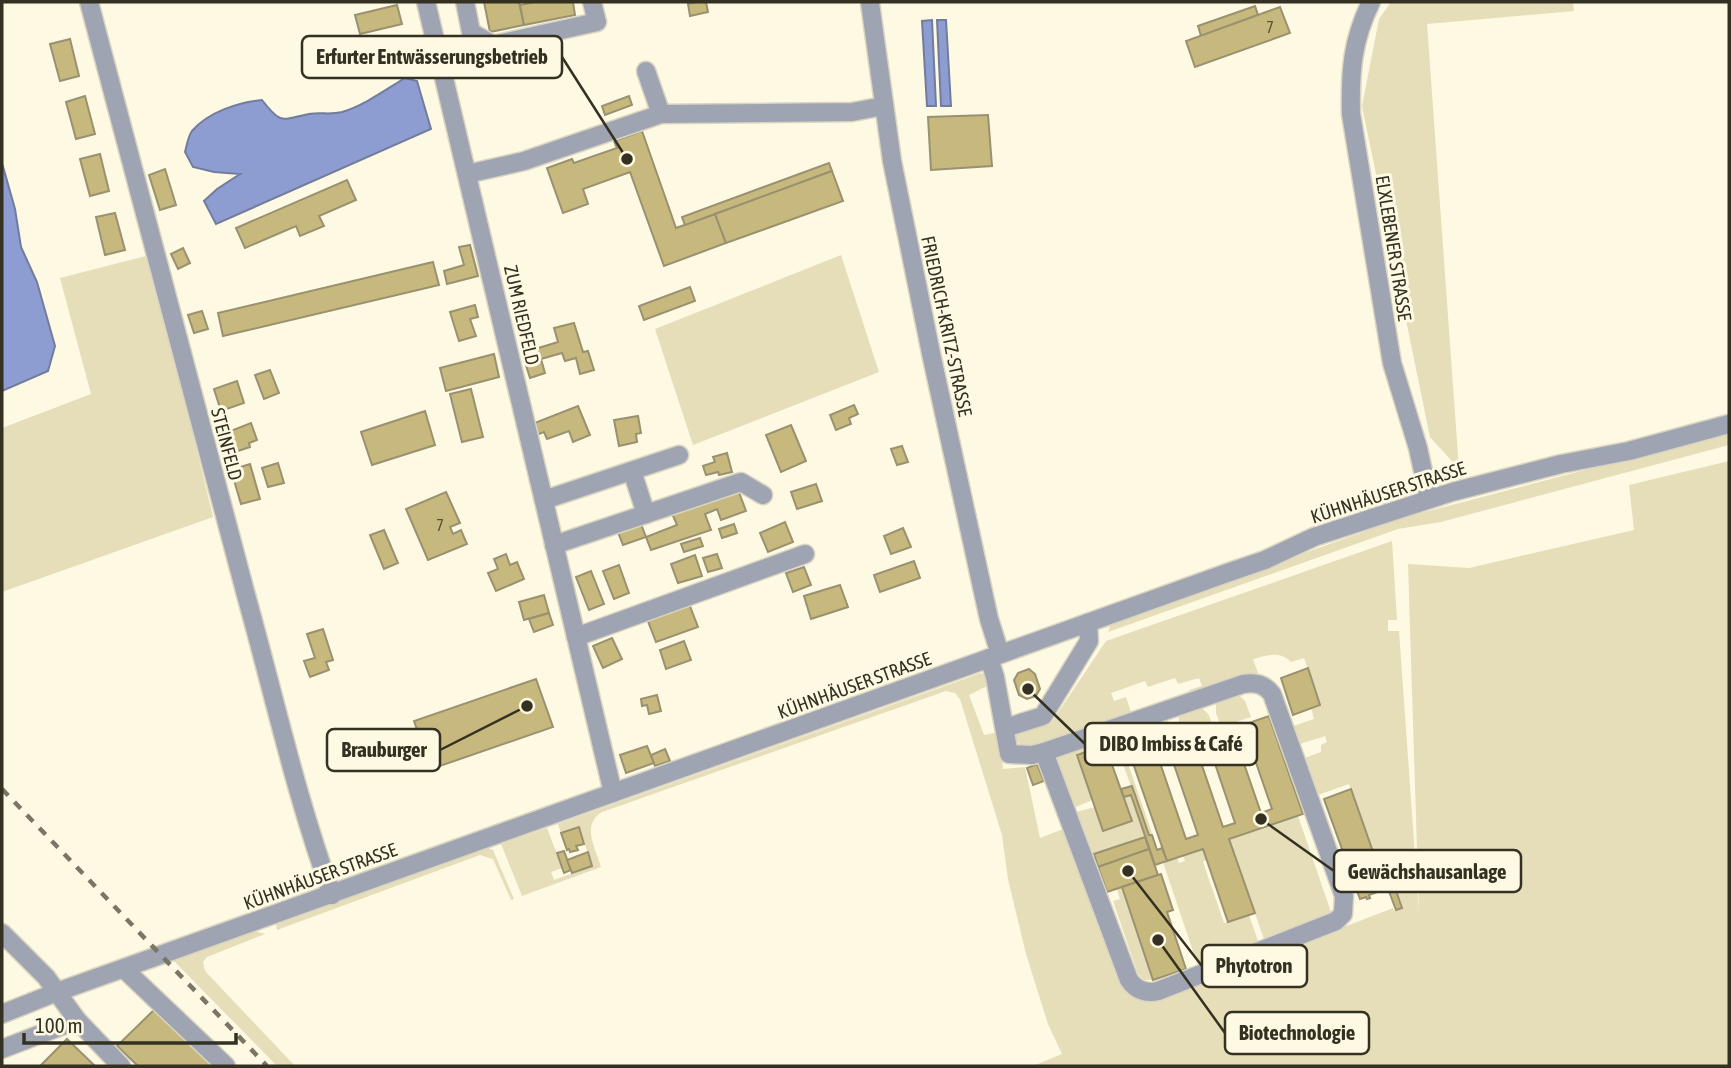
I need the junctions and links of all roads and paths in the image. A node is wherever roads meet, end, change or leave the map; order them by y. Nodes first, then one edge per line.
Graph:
1 (89, 2) edge
2 (426, 2) edge
3 (465, 2) edge
4 (592, 2) edge
5 (1371, 2) edge
6 (870, 3) edge
7 (646, 71) dead end
8 (884, 106) junction
9 (661, 114) junction
10 (467, 174) junction
11 (1729, 424) edge
12 (679, 455) dead end
13 (632, 471) junction
14 (764, 495) dead end
15 (1429, 499) junction
16 (544, 500) junction
17 (646, 514) junction
18 (554, 545) junction
19 (805, 554) dead end
20 (1088, 623) junction
21 (576, 637) junction
22 (995, 656) junction
23 (1005, 728) junction
24 (1044, 752) junction
25 (614, 793) junction
26 (332, 895) junction
27 (2, 933) edge
28 (124, 969) junction
29 (57, 992) junction
30 (2, 1014) edge
31 (78, 1020) junction
32 (2, 1049) edge
33 (121, 1066) edge
34 (226, 1066) edge

1 - 26 street, STEINFELD
2 - 10 street, ZUM RIEDFELD
3 - 4 street
5 - 15 street, ELXLEBENER STRASSE
6 - 8 street, FRIEDRICH-KRITZ-STRASSE
7 - 9 street
8 - 9 street
8 - 22 street, FRIEDRICH-KRITZ-STRASSE
9 - 10 street
10 - 16 street, ZUM RIEDFELD
11 - 15 street, KÜHNHÄUSER STRASSE
12 - 13 street
13 - 16 street
13 - 17 street
14 - 17 street
15 - 20 street, KÜHNHÄUSER STRASSE
16 - 18 street, ZUM RIEDFELD
17 - 18 street
18 - 21 street, ZUM RIEDFELD
19 - 21 street
20 - 22 street, KÜHNHÄUSER STRASSE
20 - 23 street
21 - 25 street, ZUM RIEDFELD
22 - 23 street, FRIEDRICH-KRITZ-STRASSE
22 - 25 street, KÜHNHÄUSER STRASSE
23 - 24 street, FRIEDRICH-KRITZ-STRASSE
24 - 24 street
25 - 26 street, KÜHNHÄUSER STRASSE
26 - 28 street, KÜHNHÄUSER STRASSE
27 - 29 street
28 - 29 street, KÜHNHÄUSER STRASSE
28 - 34 street
29 - 30 street, KÜHNHÄUSER STRASSE
29 - 31 street
31 - 32 street
31 - 33 street

